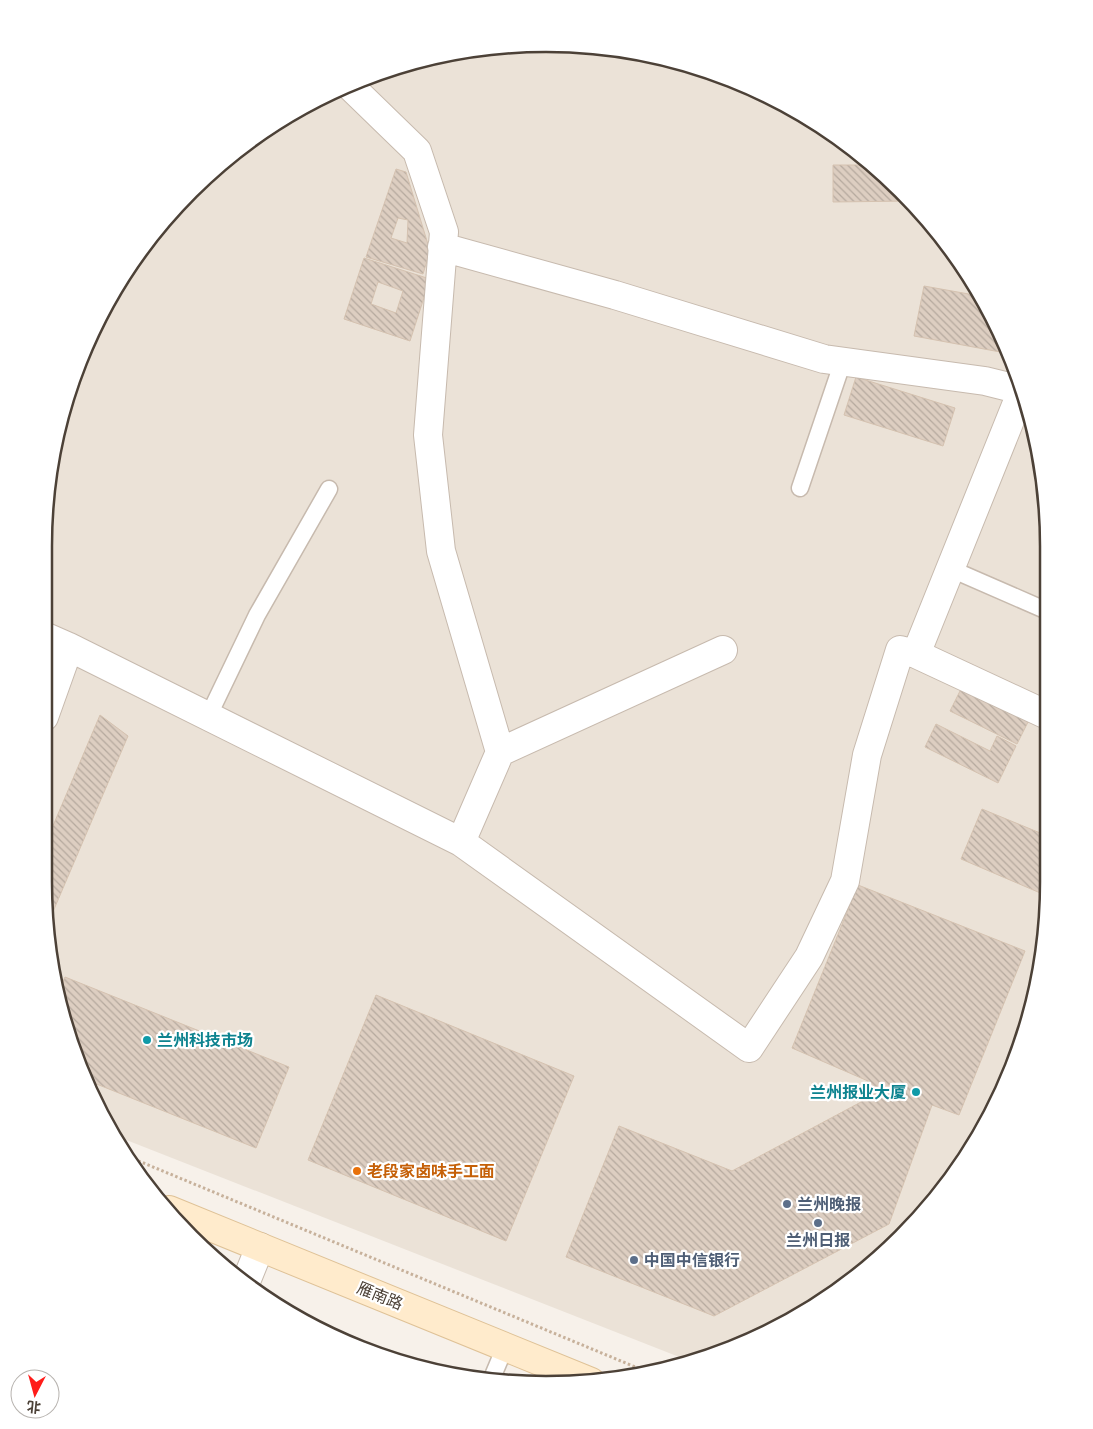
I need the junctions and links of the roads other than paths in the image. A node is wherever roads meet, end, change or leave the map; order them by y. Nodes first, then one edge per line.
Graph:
1 (356, 91) edge
2 (442, 247) junction
3 (843, 362) junction
4 (1014, 388) edge
5 (1018, 402) edge
6 (800, 488) dead end
7 (329, 489) dead end
8 (950, 569) junction
9 (1040, 608) edge
10 (57, 642) edge
11 (723, 650) dead end
12 (916, 654) junction
13 (52, 671) edge
14 (1040, 712) edge
15 (208, 717) junction
16 (500, 752) junction
17 (461, 842) junction
18 (181, 1215) edge
19 (260, 1247) junction
20 (248, 1276) edge
21 (505, 1347) junction
22 (494, 1373) edge
23 (574, 1375) edge

1 - 2 street
2 - 3 street
2 - 16 street
3 - 4 street
3 - 6 lane
5 - 8 street
7 - 15 lane
8 - 9 lane
8 - 12 street
10 - 13 street
10 - 15 street
11 - 16 street
12 - 14 street
12 - 17 street
15 - 17 street
16 - 17 street
18 - 19 main road, 雁南路
19 - 20 street
19 - 21 main road, 雁南路
21 - 22 lane
21 - 23 main road, 雁南路

